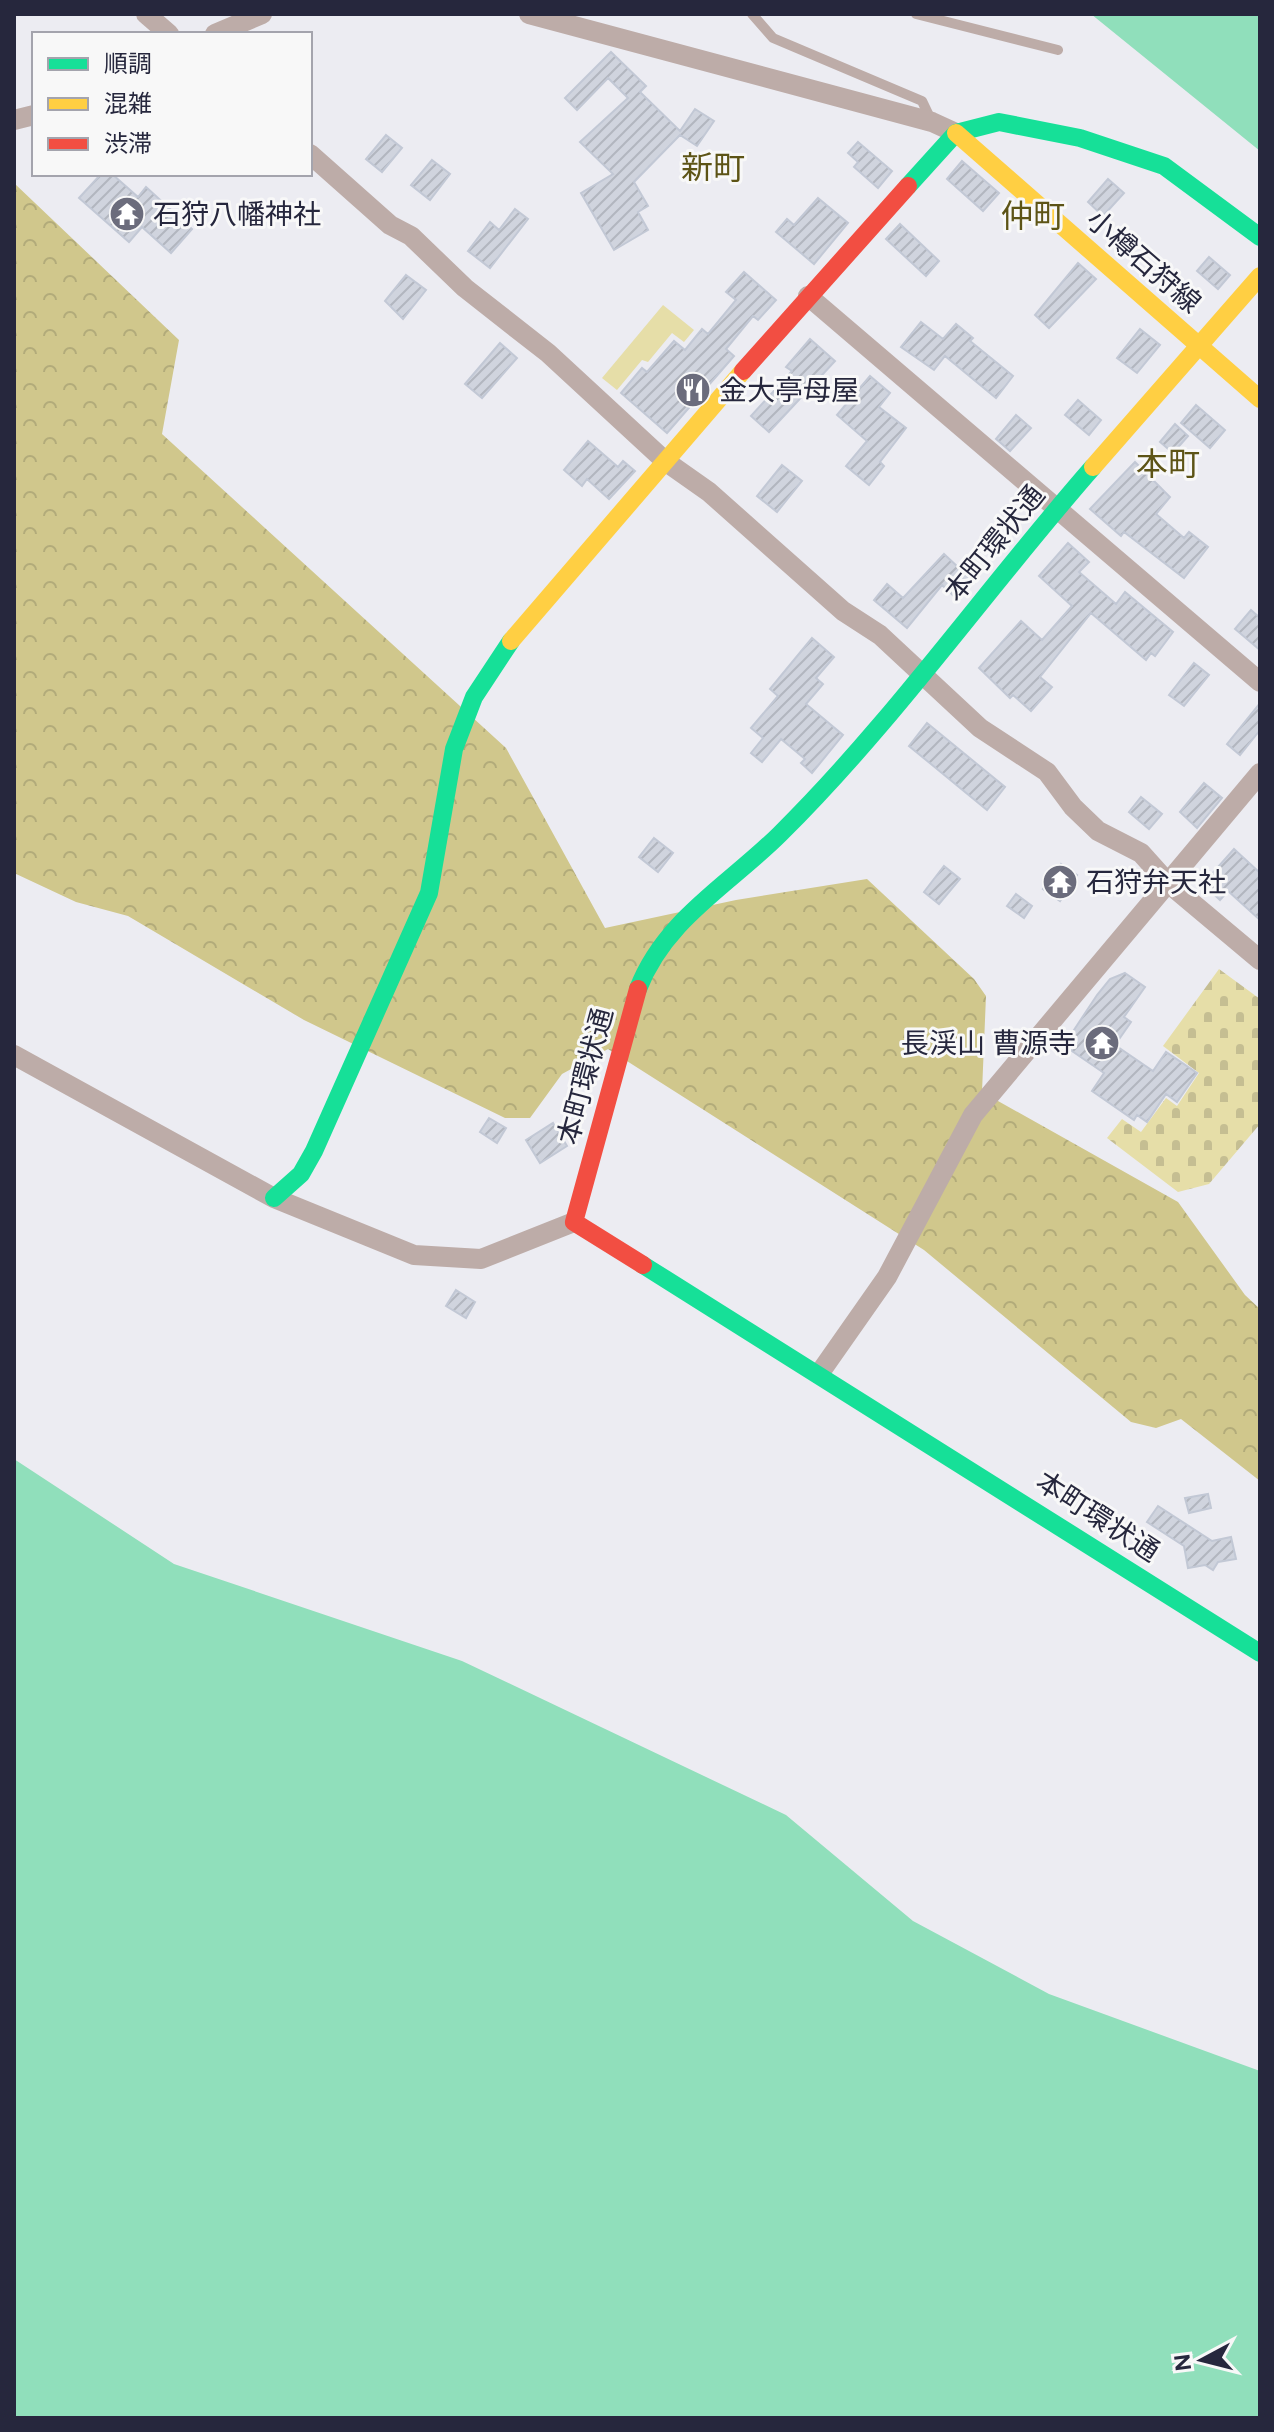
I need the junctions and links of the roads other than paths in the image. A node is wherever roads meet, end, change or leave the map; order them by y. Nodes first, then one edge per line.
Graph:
1 (146, 14) edge
2 (262, 14) edge
3 (529, 14) edge
4 (752, 14) edge
5 (916, 14) edge
6 (167, 32) edge
7 (220, 32) edge
8 (1058, 50) dead end
9 (932, 122) junction
10 (956, 133) junction
11 (312, 156) edge
12 (1260, 237) edge
13 (1260, 276) edge
14 (808, 296) junction
15 (1201, 347) junction
16 (1260, 399) edge
17 (665, 461) junction
18 (1057, 508) junction
19 (924, 673) junction
20 (1260, 682) edge
21 (1260, 773) edge
22 (1167, 882) junction
23 (1260, 960) edge
24 (14, 1055) edge
25 (274, 1198) junction
26 (574, 1222) junction
27 (819, 1374) junction
28 (1260, 1653) edge

1 - 6 street
2 - 7 street
3 - 9 street
4 - 9 lane
5 - 8 lane
9 - 10 street
10 - 12 street
10 - 14 street
10 - 15 street, 小樽石狩線
11 - 17 street
13 - 15 street, 本町環状通
14 - 17 street
14 - 18 street
15 - 16 street, 小樽石狩線
15 - 18 street, 本町環状通
17 - 19 street
17 - 25 street
18 - 19 street, 本町環状通
18 - 20 street
19 - 22 street
19 - 26 street, 本町環状通
21 - 22 street
22 - 23 street
22 - 27 street
24 - 25 street
25 - 26 street
26 - 27 street, 本町環状通
27 - 28 street, 本町環状通

